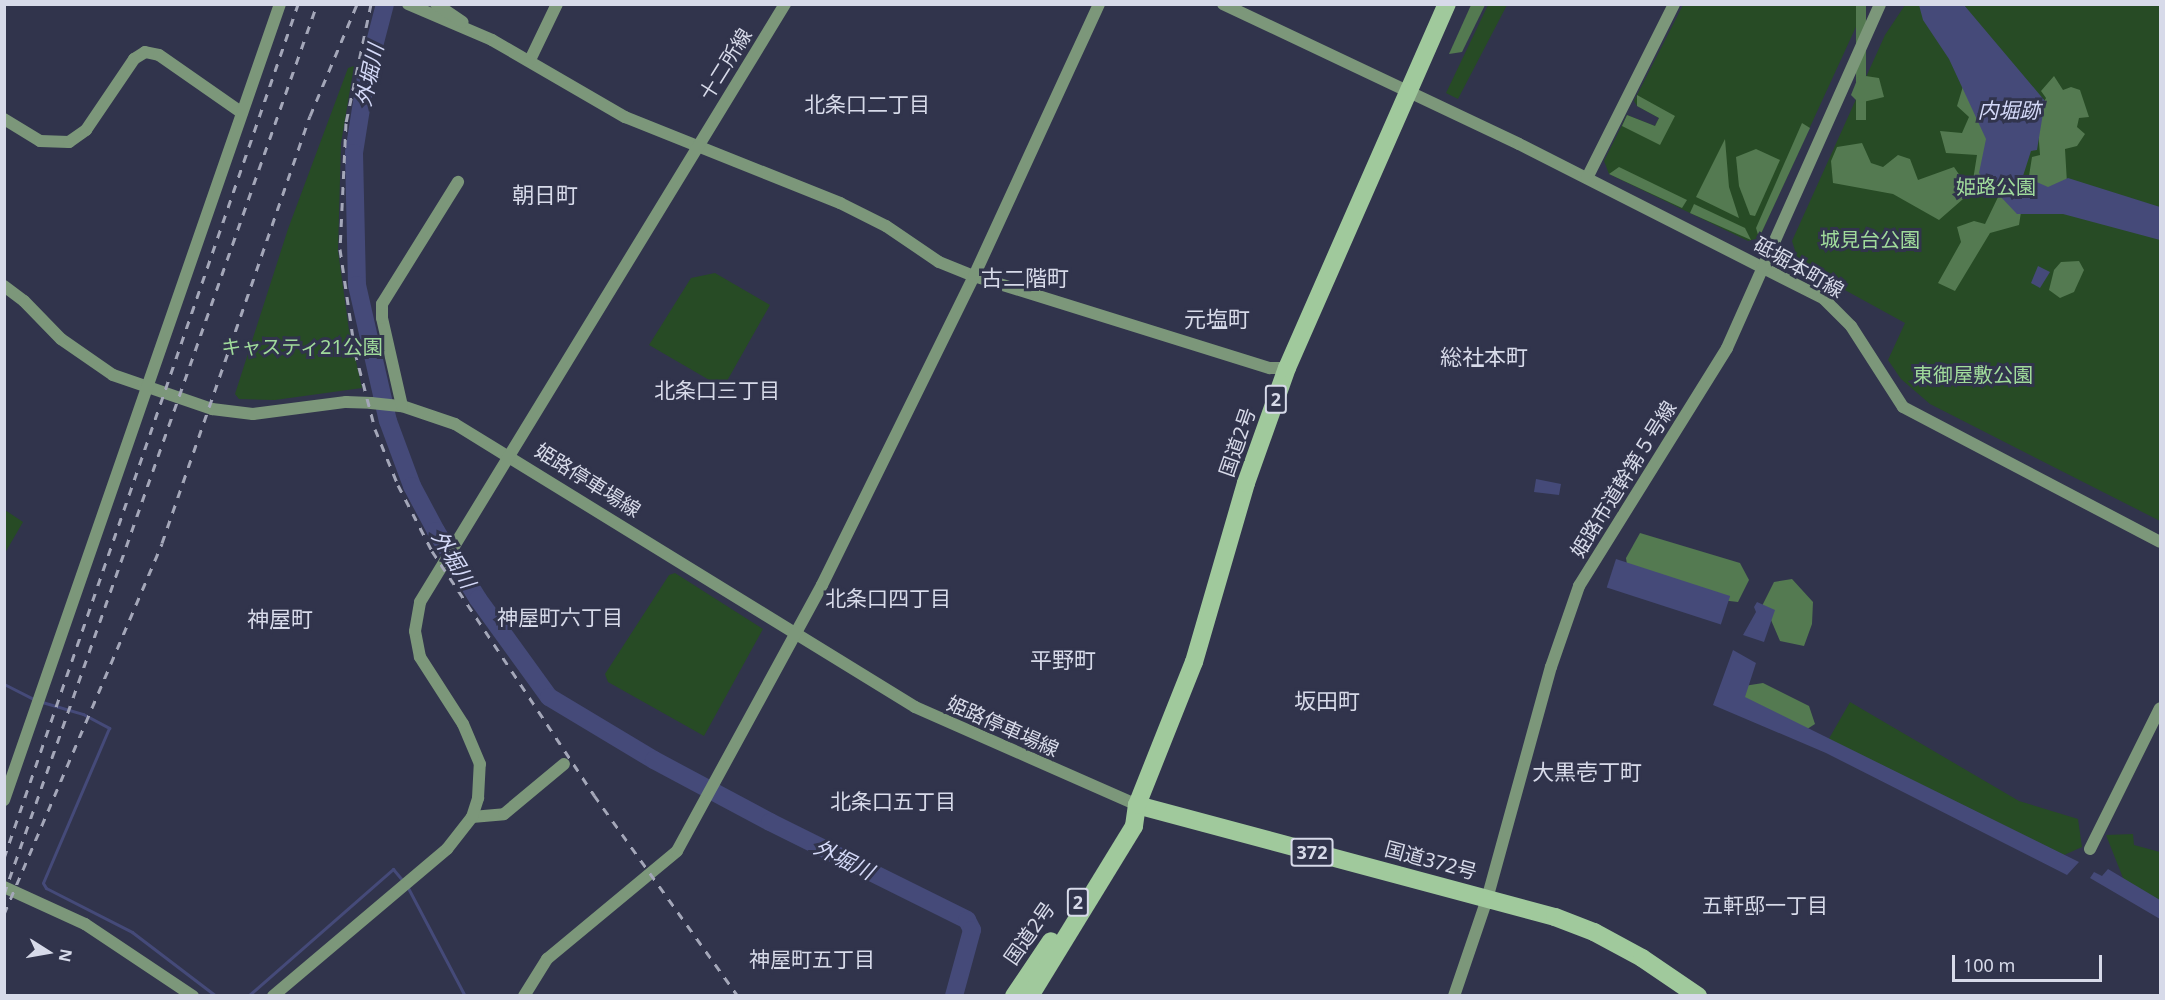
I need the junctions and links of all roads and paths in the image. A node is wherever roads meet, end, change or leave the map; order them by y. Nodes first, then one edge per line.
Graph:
1 (280, 4) edge
2 (408, 4) edge
3 (436, 4) edge
4 (557, 4) edge
5 (785, 4) edge
6 (1099, 4) edge
7 (1223, 4) edge
8 (1447, 4) edge
9 (1674, 4) edge
10 (1880, 4) edge
11 (492, 40) junction
12 (530, 60) junction
13 (1409, 92) junction
14 (242, 112) junction
15 (4, 119) edge
16 (698, 144) junction
17 (1587, 178) junction
18 (458, 182) dead end
19 (1765, 268) junction
20 (974, 276) junction
21 (4, 286) edge
22 (1287, 368) junction
23 (146, 388) junction
24 (402, 406) junction
25 (509, 454) junction
26 (2160, 542) edge
27 (796, 633) junction
28 (2160, 708) edge
29 (564, 764) dead end
30 (4, 800) edge
31 (1137, 805) junction
32 (472, 817) junction
33 (2090, 849) dead end
34 (4, 887) edge
35 (1487, 898) junction
36 (193, 996) edge
37 (273, 996) edge
38 (524, 996) edge
39 (1014, 996) edge
40 (1030, 996) edge
41 (1454, 996) edge
42 (1698, 996) edge

1 - 14 street
2 - 11 street
3 - 11 street
4 - 12 street
5 - 16 street, 十二所線
6 - 20 street
7 - 13 street, 砥堀本町線
8 - 13 highway, 国道2号 / 2
9 - 17 street
10 - 19 street, 姫路市道幹第５号線
11 - 12 street
12 - 16 street
13 - 17 street, 砥堀本町線
13 - 22 highway, 国道2号 / 2
14 - 15 street
14 - 23 street
16 - 20 street
16 - 25 street, 姫路停車場線
17 - 19 street, 砥堀本町線
18 - 24 street
19 - 26 street, 砥堀本町線
19 - 35 street, 姫路市道幹第５号線
20 - 22 street
20 - 27 street
21 - 23 street
22 - 31 highway, 国道2号 / 2
23 - 24 street
23 - 30 street
24 - 25 street
25 - 27 street, 姫路停車場線
25 - 32 street
27 - 31 street, 姫路停車場線
27 - 38 street
28 - 33 street
29 - 32 street
31 - 35 highway, 国道372号 / 372
31 - 39 highway, 国道2号 / 2
31 - 40 highway, 国道2号 / 2
32 - 37 street
34 - 36 street
35 - 41 street, 姫路市道幹第５号線
35 - 42 highway, 国道372号 / 372

